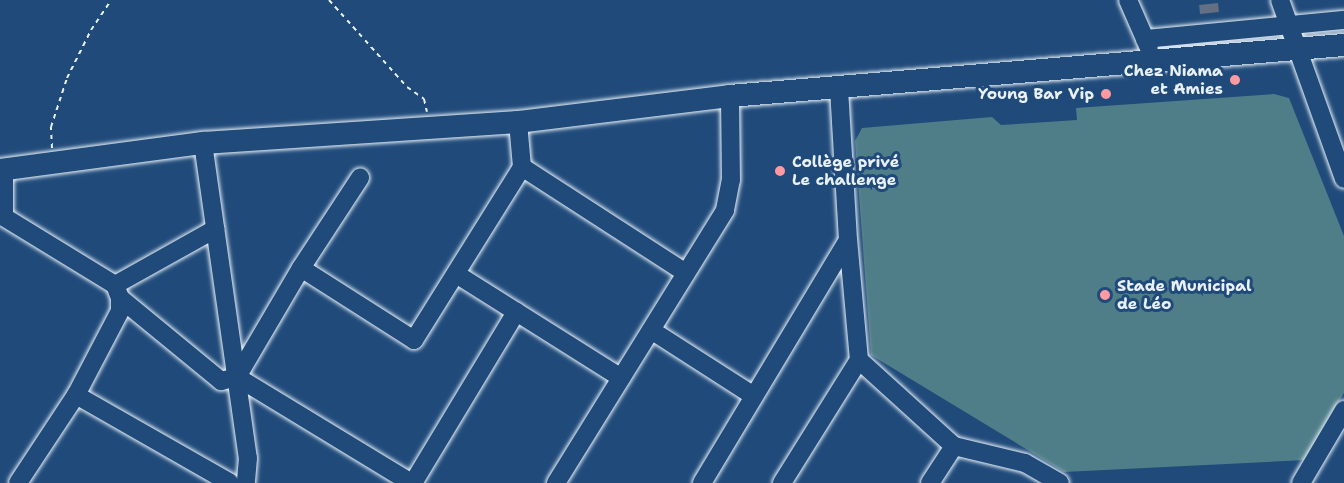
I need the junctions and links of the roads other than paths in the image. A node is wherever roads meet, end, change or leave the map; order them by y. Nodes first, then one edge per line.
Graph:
1 (1128, 0) edge
2 (1280, 0) edge
3 (1344, 20) edge
4 (1293, 37) junction
5 (1145, 39) junction
6 (1344, 45) edge
7 (1154, 61) junction
8 (839, 87) junction
9 (730, 96) junction
10 (518, 122) junction
11 (203, 143) junction
12 (522, 167) junction
13 (2, 170) edge
14 (360, 178) dead end
15 (1344, 179) edge
16 (215, 229) junction
17 (848, 240) junction
18 (301, 268) junction
19 (686, 273) junction
20 (456, 274) junction
21 (117, 291) junction
22 (516, 312) junction
23 (651, 330) junction
24 (859, 360) junction
25 (237, 377) junction
26 (621, 378) junction
27 (76, 395) junction
28 (754, 396) junction
29 (1344, 410) edge
30 (954, 446) junction
31 (18, 483) edge
32 (230, 483) edge
33 (246, 483) edge
34 (412, 483) edge
35 (556, 483) edge
36 (702, 483) edge
37 (782, 483) edge
38 (930, 483) edge
39 (1060, 483) edge
40 (1301, 483) edge

1 - 5 street
2 - 4 street
3 - 4 street
4 - 5 street
4 - 6 main road
4 - 7 main road
4 - 15 street
5 - 7 street
7 - 8 main road
8 - 9 main road
8 - 17 street
9 - 10 main road
9 - 19 street
10 - 11 main road
10 - 12 street
11 - 13 main road
11 - 16 street
12 - 19 street
12 - 20 street
13 - 21 street
14 - 18 street
16 - 21 street
16 - 25 street
17 - 24 street
17 - 28 street
18 - 20 street
18 - 25 street
19 - 23 street
20 - 22 street
21 - 25 street
21 - 27 street
22 - 26 street
22 - 34 street
23 - 26 street
23 - 28 street
24 - 30 street
24 - 37 street
25 - 33 street
25 - 34 street
26 - 35 street
27 - 31 street
27 - 32 street
28 - 36 street
29 - 40 street
30 - 38 street
30 - 39 street

